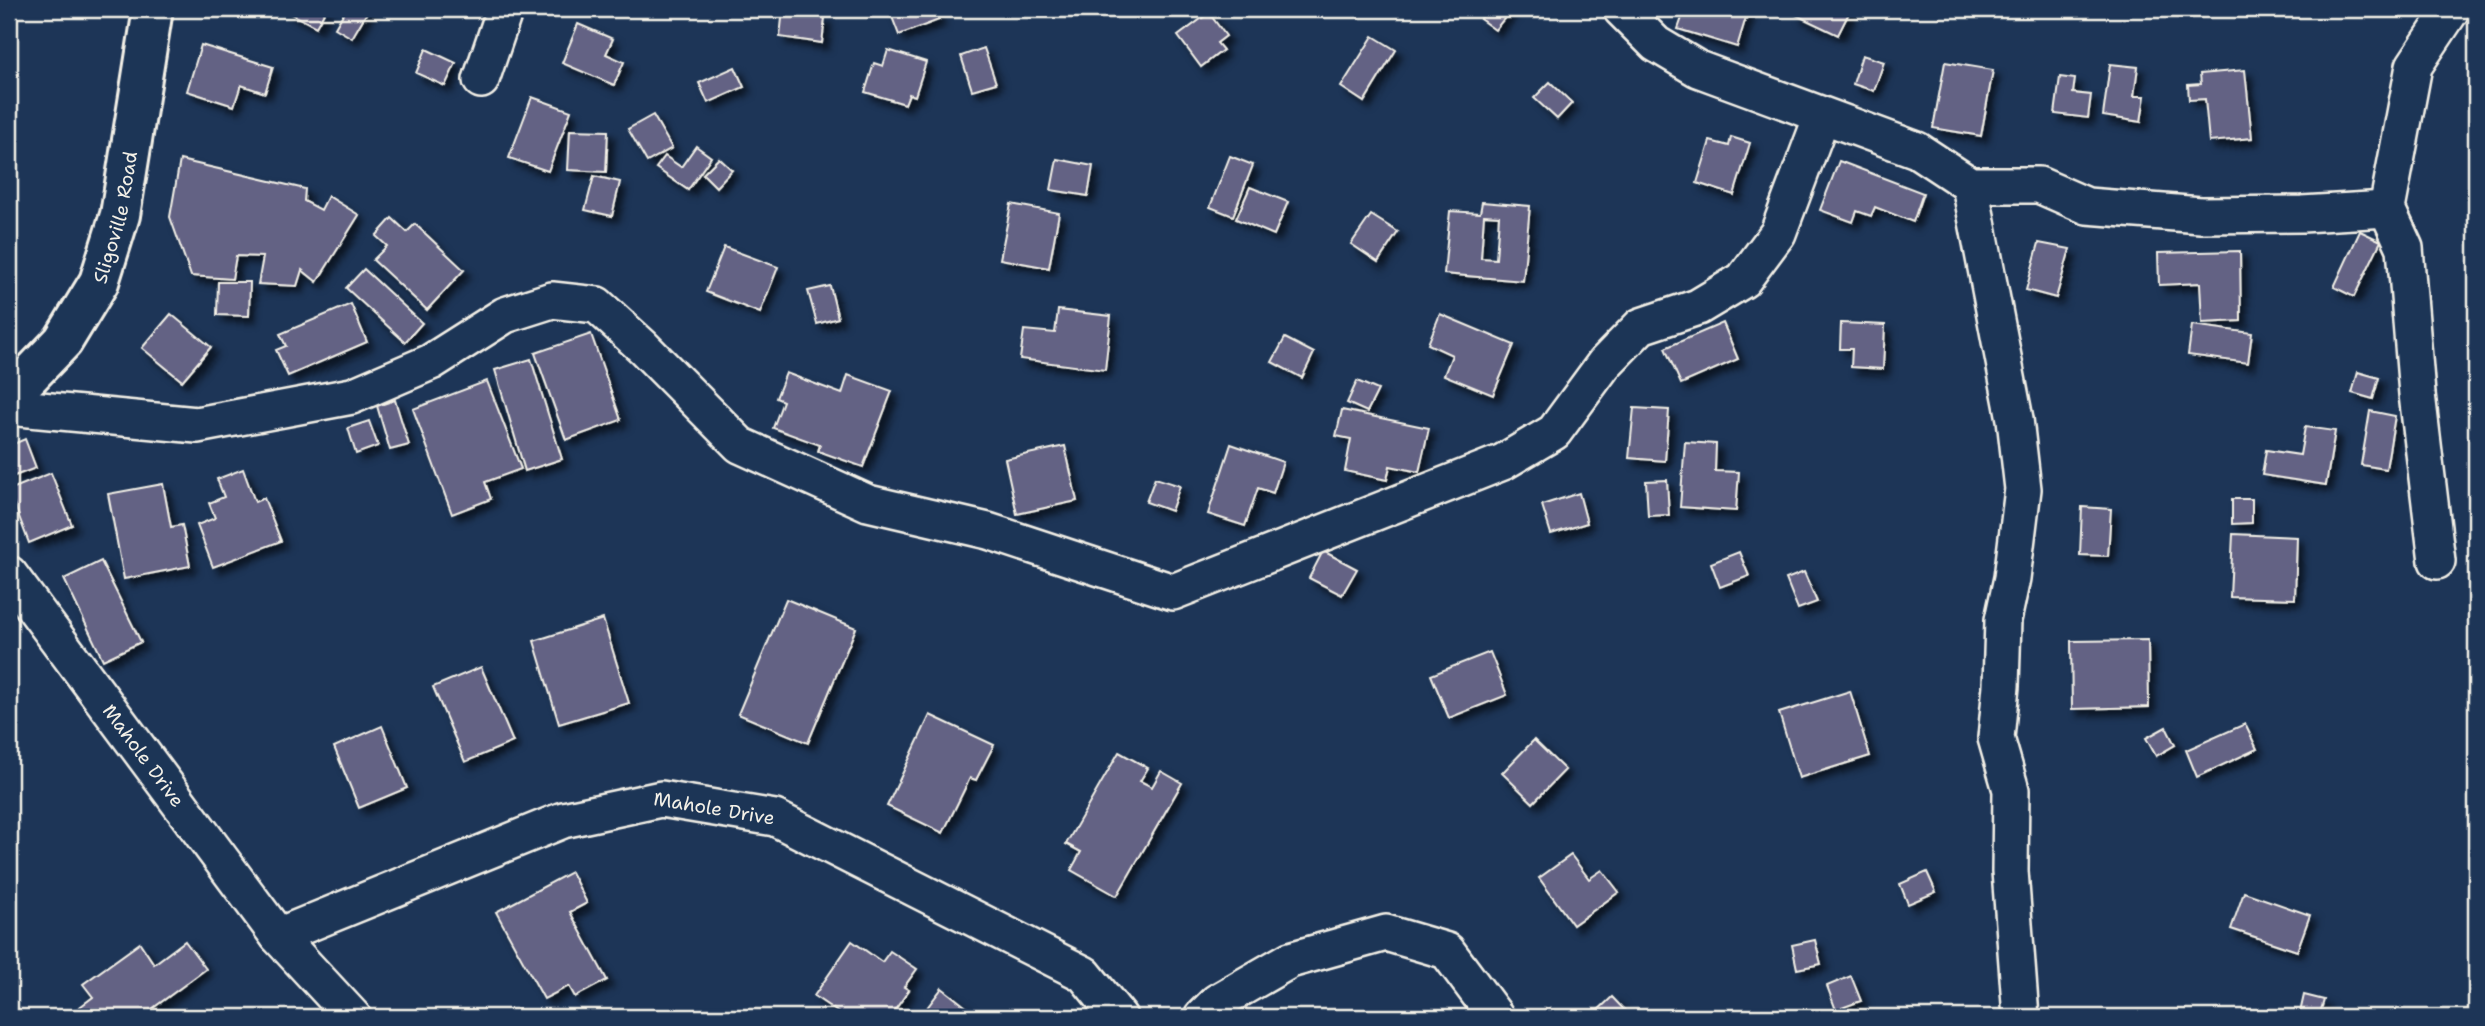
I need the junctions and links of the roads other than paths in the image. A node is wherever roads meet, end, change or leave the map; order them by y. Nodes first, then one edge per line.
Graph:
1 (153, 9) edge
2 (505, 9) edge
3 (1621, 9) edge
4 (2452, 9) edge
5 (481, 80) dead end
6 (1822, 116) junction
7 (1970, 185) junction
8 (2387, 209) junction
9 (9, 397) edge
10 (9, 407) edge
11 (2437, 561) dead end
12 (9, 574) edge
13 (278, 936) junction
14 (353, 1017) edge
15 (1119, 1017) edge
16 (1202, 1017) edge
17 (1496, 1017) edge
18 (2021, 1017) edge

1 - 9 street, Sligoville Road
2 - 5 street
3 - 6 street
4 - 8 street
6 - 7 street
6 - 10 street
7 - 8 street
7 - 18 street
8 - 11 street
12 - 13 street, Mahole Drive
13 - 14 street, Mahole Drive
13 - 15 street, Mahole Drive
16 - 17 street

